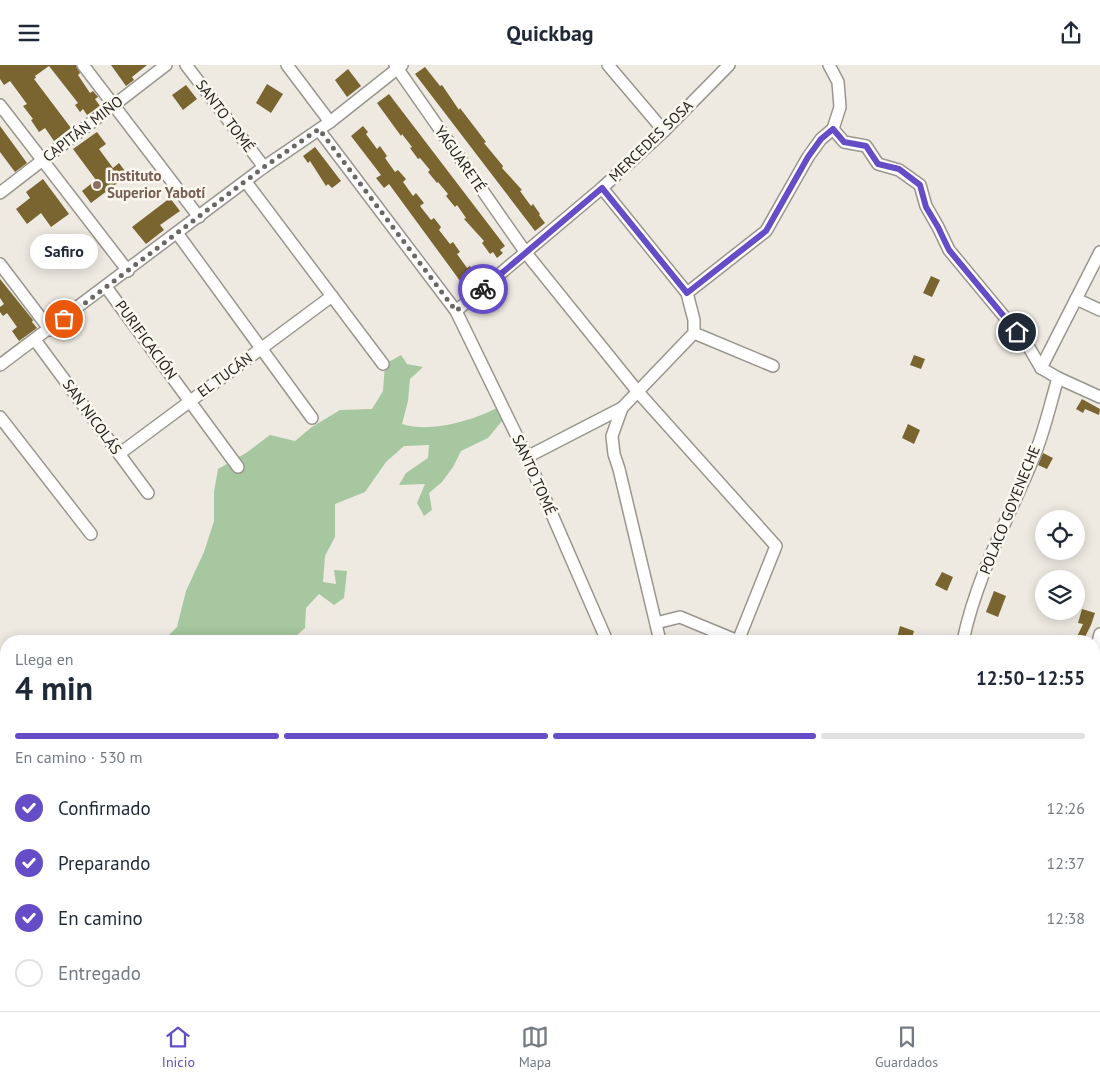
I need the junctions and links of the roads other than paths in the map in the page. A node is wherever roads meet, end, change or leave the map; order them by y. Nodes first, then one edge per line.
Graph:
1 (83, 65) edge
2 (166, 65) edge
3 (186, 65) edge
4 (287, 65) edge
5 (608, 65) edge
6 (729, 65) edge
7 (829, 65) edge
8 (398, 66) edge
9 (0, 105) edge
10 (114, 105) junction
11 (330, 122) junction
12 (319, 129) junction
13 (833, 129) junction
14 (664, 131) junction
15 (42, 161) junction
16 (264, 167) junction
17 (246, 182) junction
18 (602, 188) junction
19 (0, 193) edge
20 (198, 217) junction
21 (178, 233) junction
22 (1100, 252) edge
23 (526, 253) junction
24 (0, 264) edge
25 (128, 271) junction
26 (106, 287) junction
27 (687, 293) junction
28 (332, 296) junction
29 (1076, 299) junction
30 (1100, 310) edge
31 (456, 311) junction
32 (50, 330) junction
33 (694, 333) junction
34 (35, 340) junction
35 (262, 348) junction
36 (383, 364) dead end
37 (0, 365) edge
38 (773, 365) dead end
39 (1041, 368) junction
40 (1058, 378) junction
41 (638, 392) junction
42 (1100, 397) edge
43 (190, 401) junction
44 (622, 408) junction
45 (0, 417) edge
46 (312, 418) dead end
47 (119, 454) junction
48 (527, 457) junction
49 (238, 467) dead end
50 (148, 493) dead end
51 (91, 534) dead end
52 (656, 623) junction
53 (604, 635) edge
54 (659, 635) edge
55 (724, 635) edge
56 (740, 635) edge
57 (964, 635) edge

1 - 10 street
2 - 10 street, CAPITÁN MIÑO
3 - 16 street, SANTO TOMÉ
4 - 11 street
5 - 14 street
6 - 14 street, MERCEDES SOSA
7 - 13 street
8 - 11 street
8 - 23 street, YAGUARETÉ
9 - 15 street
10 - 15 street, CAPITÁN MIÑO
10 - 20 street
11 - 12 street
12 - 16 street
12 - 31 street, SANTO TOMÉ
13 - 27 street
13 - 39 street
14 - 18 street, MERCEDES SOSA
15 - 19 street, CAPITÁN MIÑO
15 - 25 street
16 - 17 street
17 - 20 street
17 - 28 street
18 - 23 street, MERCEDES SOSA
18 - 27 street
20 - 21 street
21 - 25 street
21 - 35 street
22 - 29 street
23 - 31 street, MERCEDES SOSA
23 - 41 street, YAGUARETÉ
24 - 32 street
25 - 26 street
26 - 32 street
26 - 43 street, PURIFICACIÓN
27 - 33 street
28 - 35 street, EL TUCÁN
28 - 36 street
29 - 30 street
29 - 39 street
31 - 48 street, SANTO TOMÉ
32 - 34 street
33 - 38 street
33 - 41 street
34 - 37 street
34 - 47 street, SAN NICOLÁS
35 - 43 street, EL TUCÁN
35 - 46 street
39 - 40 street
40 - 42 street
40 - 57 street, POLACO GOYENECHE
41 - 44 street
41 - 56 street, YAGUARETÉ
43 - 47 street, EL TUCÁN
43 - 49 street, PURIFICACIÓN
44 - 48 street
44 - 52 street
45 - 51 street
47 - 50 street, SAN NICOLÁS
48 - 53 street, SANTO TOMÉ
52 - 54 street
52 - 55 street

